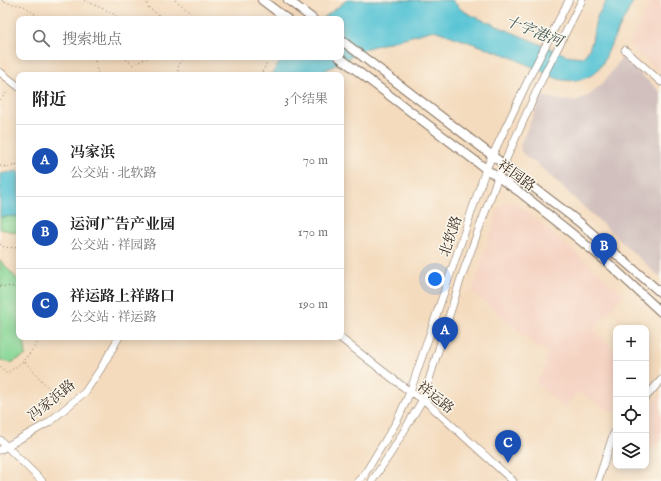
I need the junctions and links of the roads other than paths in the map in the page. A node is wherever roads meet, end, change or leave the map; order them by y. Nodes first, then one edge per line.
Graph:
1 (262, 0) edge
2 (288, 0) edge
3 (569, 0) edge
4 (582, 0) edge
5 (272, 3) edge
6 (284, 16) edge
7 (309, 16) edge
8 (344, 42) edge
9 (625, 50) dead end
10 (343, 60) edge
11 (0, 72) edge
12 (661, 82) edge
13 (16, 84) edge
14 (492, 156) junction
15 (504, 164) junction
16 (486, 169) junction
17 (498, 177) junction
18 (661, 293) edge
19 (661, 312) edge
20 (117, 340) edge
21 (343, 340) edge
22 (661, 380) edge
23 (410, 392) junction
24 (649, 394) edge
25 (423, 400) junction
26 (614, 433) edge
27 (0, 440) edge
28 (3, 448) edge
29 (42, 481) edge
30 (358, 481) edge
31 (372, 481) edge
32 (513, 481) edge
33 (598, 481) edge

1 - 5 main road
2 - 7 main road
3 - 14 street, 北软路
4 - 15 street, 北软路
5 - 6 main road
8 - 14 main road, 祥园路
9 - 12 street
10 - 16 main road, 祥园路
11 - 13 street
14 - 15 main road, 祥园路
14 - 16 street, 北软路
15 - 17 street, 北软路
15 - 18 main road, 祥园路
16 - 17 main road, 祥园路
16 - 23 street, 北软路
17 - 19 main road, 祥园路
17 - 25 street, 北软路
20 - 28 street, 冯家浜路
21 - 23 street, 祥运路
22 - 24 street
23 - 25 street, 祥运路
23 - 30 street, 北软路
25 - 31 street, 北软路
25 - 32 street, 祥运路
26 - 33 street
27 - 28 street
28 - 29 street

